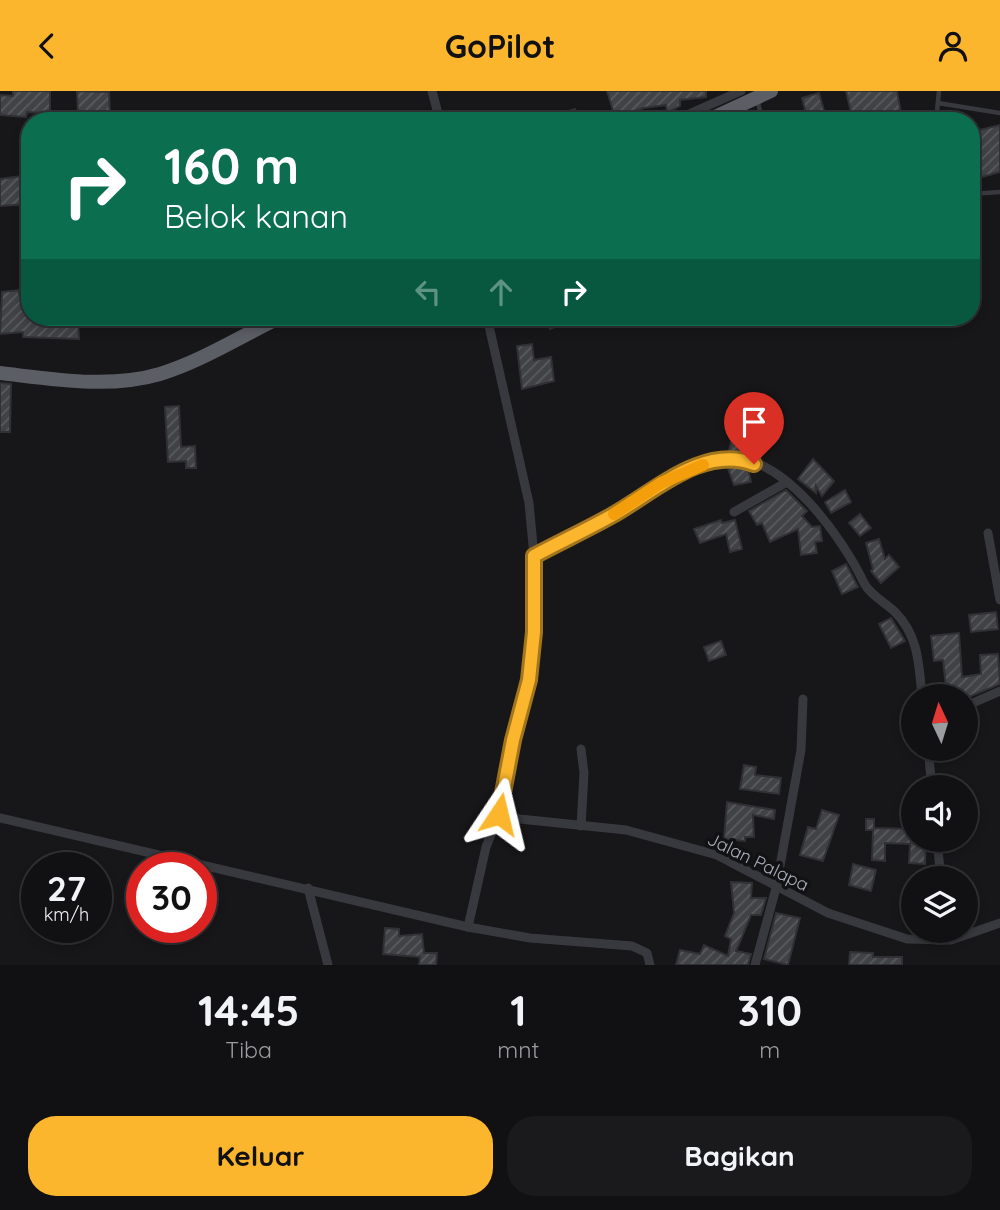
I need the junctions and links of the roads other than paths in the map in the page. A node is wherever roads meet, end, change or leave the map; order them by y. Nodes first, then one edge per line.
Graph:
1 (432, 91) edge
2 (771, 91) edge
3 (939, 91) edge
4 (748, 95) edge
5 (938, 103) junction
6 (438, 112) edge
7 (699, 112) edge
8 (721, 112) edge
9 (757, 112) edge
10 (937, 112) edge
11 (1000, 113) edge
12 (1000, 192) edge
13 (980, 193) edge
14 (263, 326) edge
15 (489, 326) edge
16 (0, 373) edge
17 (787, 482) junction
18 (734, 512) dead end
19 (988, 533) dead end
20 (534, 556) junction
21 (1000, 600) edge
22 (921, 684) edge
23 (1000, 691) edge
24 (803, 699) dead end
25 (978, 701) edge
26 (581, 749) dead end
27 (499, 814) junction
28 (0, 818) edge
29 (581, 826) junction
30 (308, 888) junction
31 (776, 888) junction
32 (1000, 923) edge
33 (468, 927) junction
34 (759, 964) edge
35 (328, 965) edge
36 (650, 965) edge

1 - 6 street
2 - 4 highway
3 - 5 lane
4 - 7 street
4 - 8 highway
4 - 9 lane
5 - 10 lane
5 - 11 lane
12 - 13 lane
14 - 16 highway
15 - 20 street
17 - 18 street
17 - 20 street
17 - 22 street
19 - 21 street
20 - 27 street
23 - 25 street
24 - 31 street
26 - 29 street
27 - 29 street, Jalan Palapa
27 - 33 street
28 - 30 street
29 - 31 street, Jalan Palapa
30 - 33 street
30 - 35 street
31 - 32 street, Jalan Palapa
31 - 34 street
33 - 36 street

